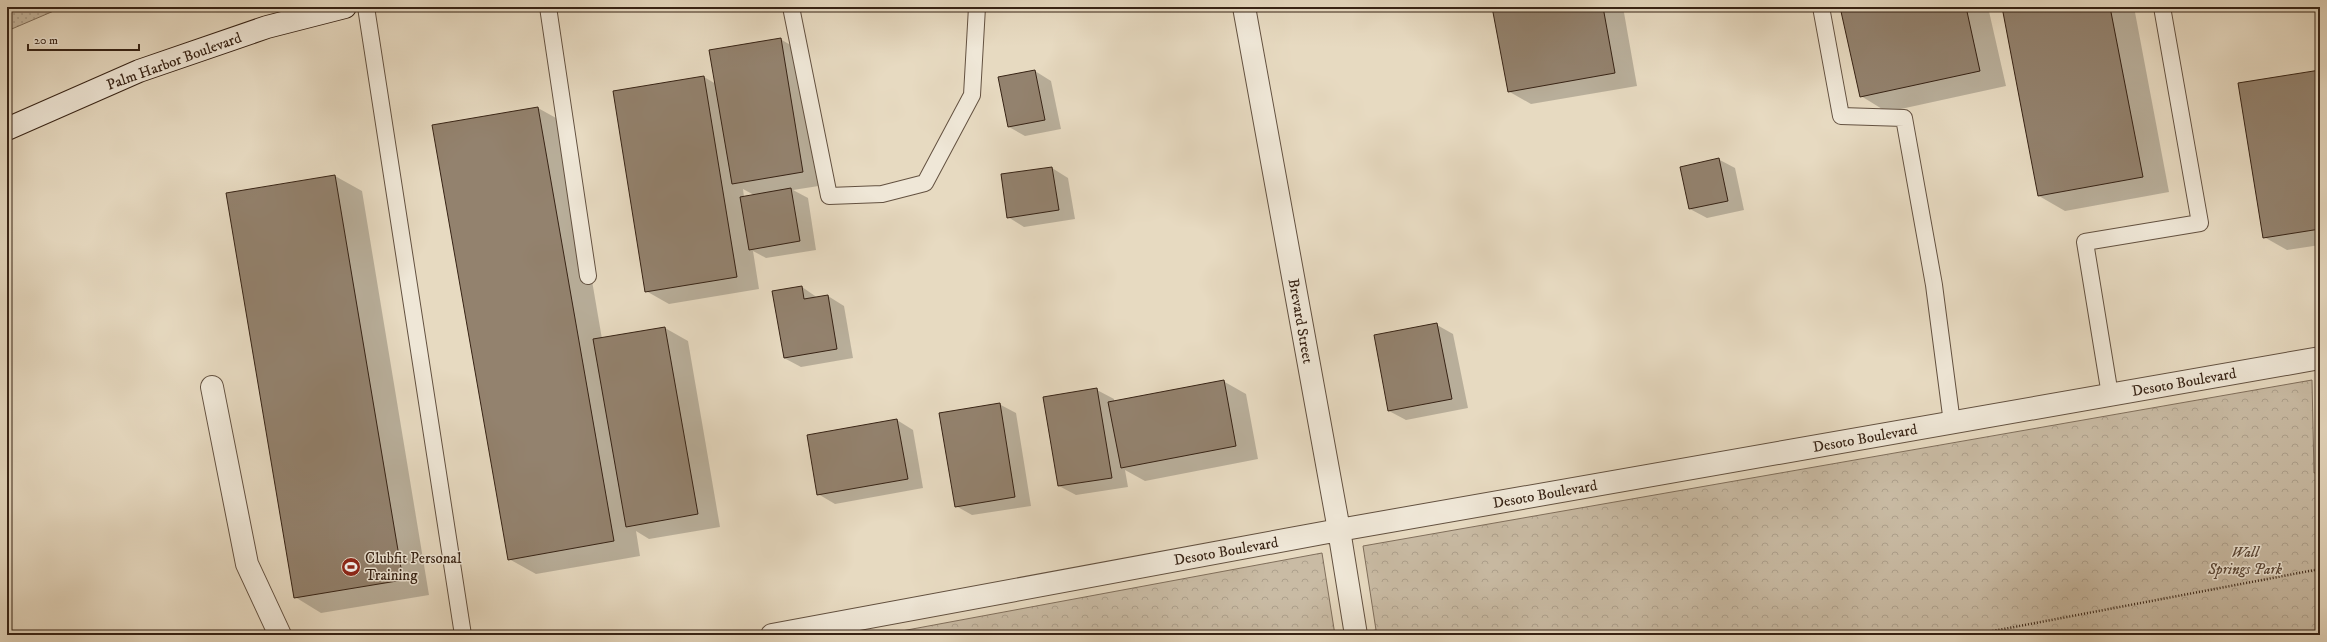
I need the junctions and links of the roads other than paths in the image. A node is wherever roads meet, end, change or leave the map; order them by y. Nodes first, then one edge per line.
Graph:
1 (345, 7) edge
2 (366, 7) edge
3 (548, 7) edge
4 (791, 7) edge
5 (977, 7) edge
6 (1244, 7) edge
7 (1821, 7) edge
8 (2162, 7) edge
9 (7, 129) edge
10 (588, 276) dead end
11 (2320, 358) edge
12 (212, 388) dead end
13 (2110, 395) junction
14 (1952, 423) junction
15 (1339, 530) junction
16 (280, 635) edge
17 (463, 635) edge
18 (772, 635) edge
19 (1356, 635) edge

1 - 9 street, Palm Harbor Boulevard
2 - 17 lane
3 - 10 lane
4 - 5 lane
6 - 15 street, Brevard Street
7 - 14 lane
8 - 13 lane
11 - 13 street, Desoto Boulevard
12 - 16 street
13 - 14 street, Desoto Boulevard
14 - 15 street, Desoto Boulevard
15 - 18 street, Desoto Boulevard
15 - 19 street, Brevard Street

